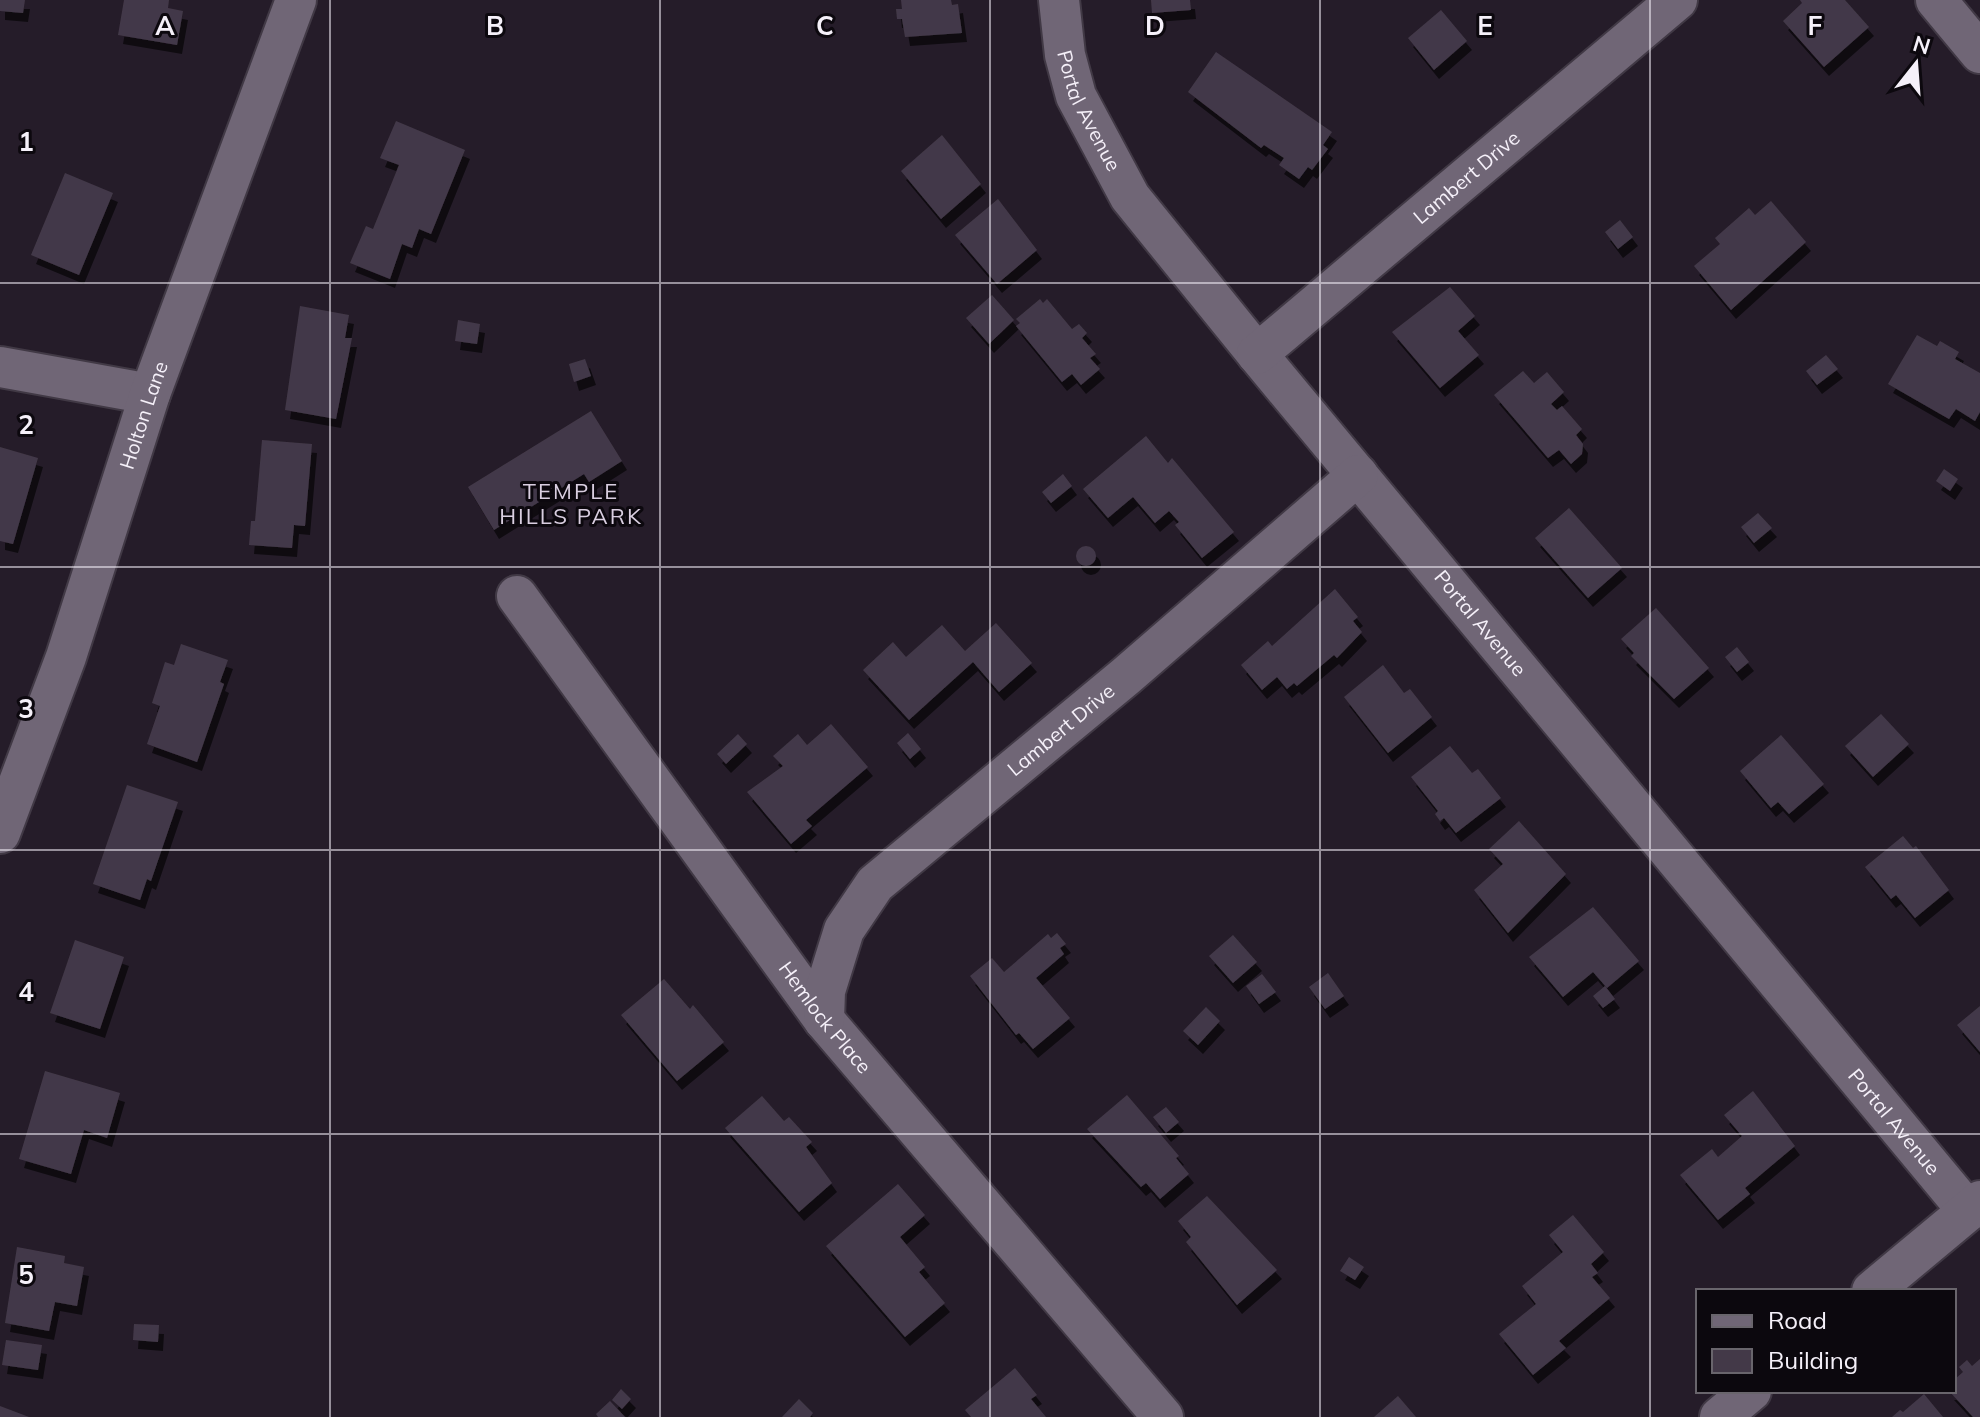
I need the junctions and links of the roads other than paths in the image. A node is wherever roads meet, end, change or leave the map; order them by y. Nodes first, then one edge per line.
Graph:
1 (296, 0) edge
2 (1059, 0) edge
3 (1677, 0) edge
4 (1936, 0) edge
5 (1980, 53) edge
6 (1257, 354) junction
7 (0, 367) edge
8 (150, 394) junction
9 (1358, 475) junction
10 (517, 596) dead end
11 (0, 833) edge
12 (824, 1020) junction
13 (1974, 1206) edge
14 (1874, 1289) edge
15 (1749, 1393) edge
16 (1163, 1417) edge
17 (1720, 1417) edge

1 - 8 street, Holton Lane
2 - 6 street, Portal Avenue
3 - 6 street, Lambert Drive
4 - 5 street
6 - 9 street, Portal Avenue
7 - 8 street
8 - 11 street, Holton Lane
9 - 12 street, Lambert Drive
9 - 13 street, Portal Avenue
10 - 12 street, Hemlock Place
12 - 16 street, Hemlock Place
13 - 14 street
15 - 17 street

